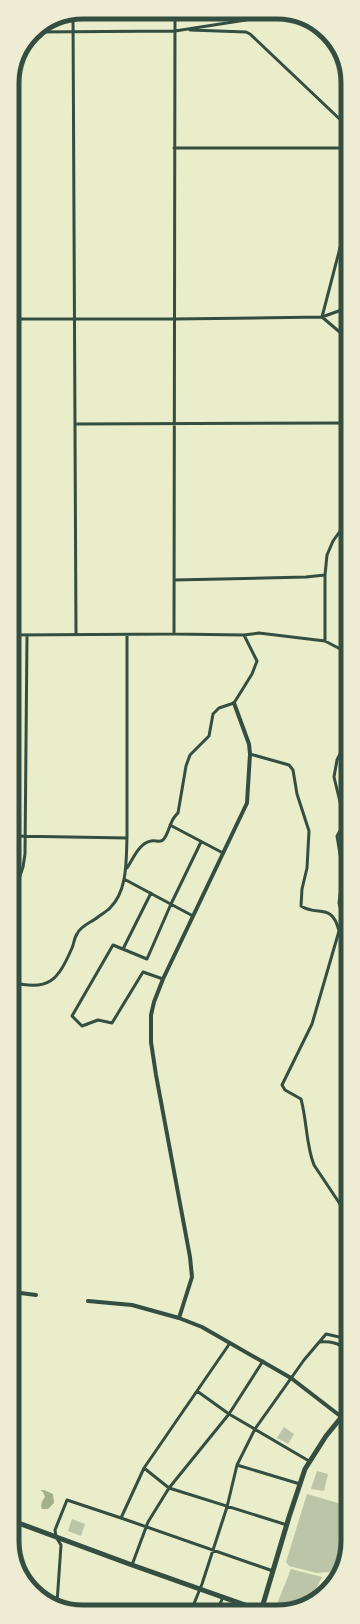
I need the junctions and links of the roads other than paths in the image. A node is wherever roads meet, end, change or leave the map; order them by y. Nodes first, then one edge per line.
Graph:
1 (174, 19) edge
2 (248, 19) edge
3 (73, 20) edge
4 (186, 30) junction
5 (46, 32) edge
6 (73, 32) junction
7 (175, 32) junction
8 (341, 120) edge
9 (174, 148) junction
10 (341, 148) edge
11 (341, 246) edge
12 (341, 310) edge
13 (322, 317) junction
14 (19, 318) edge
15 (75, 319) junction
16 (174, 320) junction
17 (341, 333) edge
18 (341, 423) edge
19 (75, 424) junction
20 (175, 424) junction
21 (341, 530) edge
22 (325, 575) junction
23 (174, 580) junction
24 (174, 634) junction
25 (19, 635) edge
26 (27, 635) junction
27 (76, 635) junction
28 (127, 635) junction
29 (244, 635) junction
30 (325, 641) junction
31 (341, 649) edge
32 (234, 703) junction
33 (341, 753) edge
34 (250, 754) junction
35 (339, 757) joint
36 (341, 810) edge
37 (170, 825) junction
38 (341, 829) edge
39 (19, 836) edge
40 (25, 836) junction
41 (127, 838) junction
42 (201, 842) junction
43 (223, 853) junction
44 (341, 860) edge
45 (126, 870) junction
46 (124, 878) junction
47 (19, 879) edge
48 (341, 887) edge
49 (151, 893) junction
50 (171, 904) junction
51 (341, 910) edge
52 (193, 916) junction
53 (341, 928) edge
54 (339, 931) junction
55 (122, 949) junction
56 (163, 979) junction
57 (19, 984) edge
58 (341, 1206) edge
59 (19, 1293) edge
60 (36, 1295) dead end
61 (88, 1300) dead end
62 (179, 1318) junction
63 (341, 1337) edge
64 (319, 1342) junction
65 (230, 1343) junction
66 (341, 1346) edge
67 (263, 1361) junction
68 (291, 1378) junction
69 (197, 1391) junction
70 (229, 1414) junction
71 (341, 1417) joint
72 (255, 1429) junction
73 (309, 1462) junction
74 (237, 1465) junction
75 (144, 1468) junction
76 (300, 1484) junction
77 (169, 1488) junction
78 (227, 1507) junction
79 (121, 1518) junction
80 (19, 1523) edge
81 (287, 1525) junction
82 (146, 1527) junction
83 (56, 1537) junction
84 (212, 1550) junction
85 (132, 1566) junction
86 (273, 1571) junction
87 (199, 1589) junction
88 (223, 1597) junction
89 (57, 1599) edge
90 (193, 1605) edge
91 (220, 1605) edge
92 (245, 1605) edge
93 (264, 1605) edge

1 - 7 street
2 - 4 street
3 - 6 street
4 - 7 street
4 - 8 street
5 - 6 street
6 - 7 street
6 - 15 street
7 - 9 street
9 - 10 street
9 - 16 street
11 - 13 street
12 - 13 street
13 - 16 street
13 - 17 street
14 - 15 street
15 - 16 street
15 - 19 street
16 - 20 street
18 - 20 street
19 - 20 street
19 - 27 street
20 - 23 street
21 - 22 street
22 - 23 street
22 - 30 street
23 - 24 street
24 - 28 street
24 - 29 street
25 - 26 street
26 - 27 street
26 - 40 street
27 - 28 street
28 - 41 street
29 - 30 street
29 - 32 street
30 - 31 street
32 - 34 street
32 - 37 street
33 - 35 street
34 - 43 street
34 - 54 street
35 - 36 street
37 - 42 street
37 - 45 street
38 - 44 street
39 - 40 street
40 - 41 street
40 - 47 street
41 - 45 street
42 - 43 street
42 - 50 street
43 - 52 street
45 - 46 street
46 - 49 street
46 - 57 street
48 - 51 street
49 - 50 street
49 - 55 street
50 - 52 street
50 - 55 street
52 - 56 street
53 - 54 street
54 - 58 street
55 - 56 street
56 - 62 street
59 - 60 street
61 - 62 street
62 - 65 street
63 - 64 street
64 - 66 street
64 - 68 street
65 - 67 street
65 - 69 street
67 - 68 street
67 - 70 street
68 - 71 street
68 - 72 street
69 - 70 street
69 - 75 street
70 - 72 street
70 - 77 street
71 - 73 highway
72 - 73 street
72 - 74 street
73 - 76 highway
74 - 76 street
74 - 78 street
75 - 77 street
75 - 79 street
76 - 81 highway
77 - 78 street
77 - 82 street
78 - 81 street
78 - 84 street
79 - 82 street
79 - 83 street
80 - 83 highway
81 - 86 highway
82 - 84 street
82 - 85 street
83 - 85 highway
83 - 89 street
84 - 86 street
84 - 87 street
85 - 87 highway
86 - 93 highway
87 - 88 highway
87 - 90 street
88 - 91 street
88 - 92 highway

